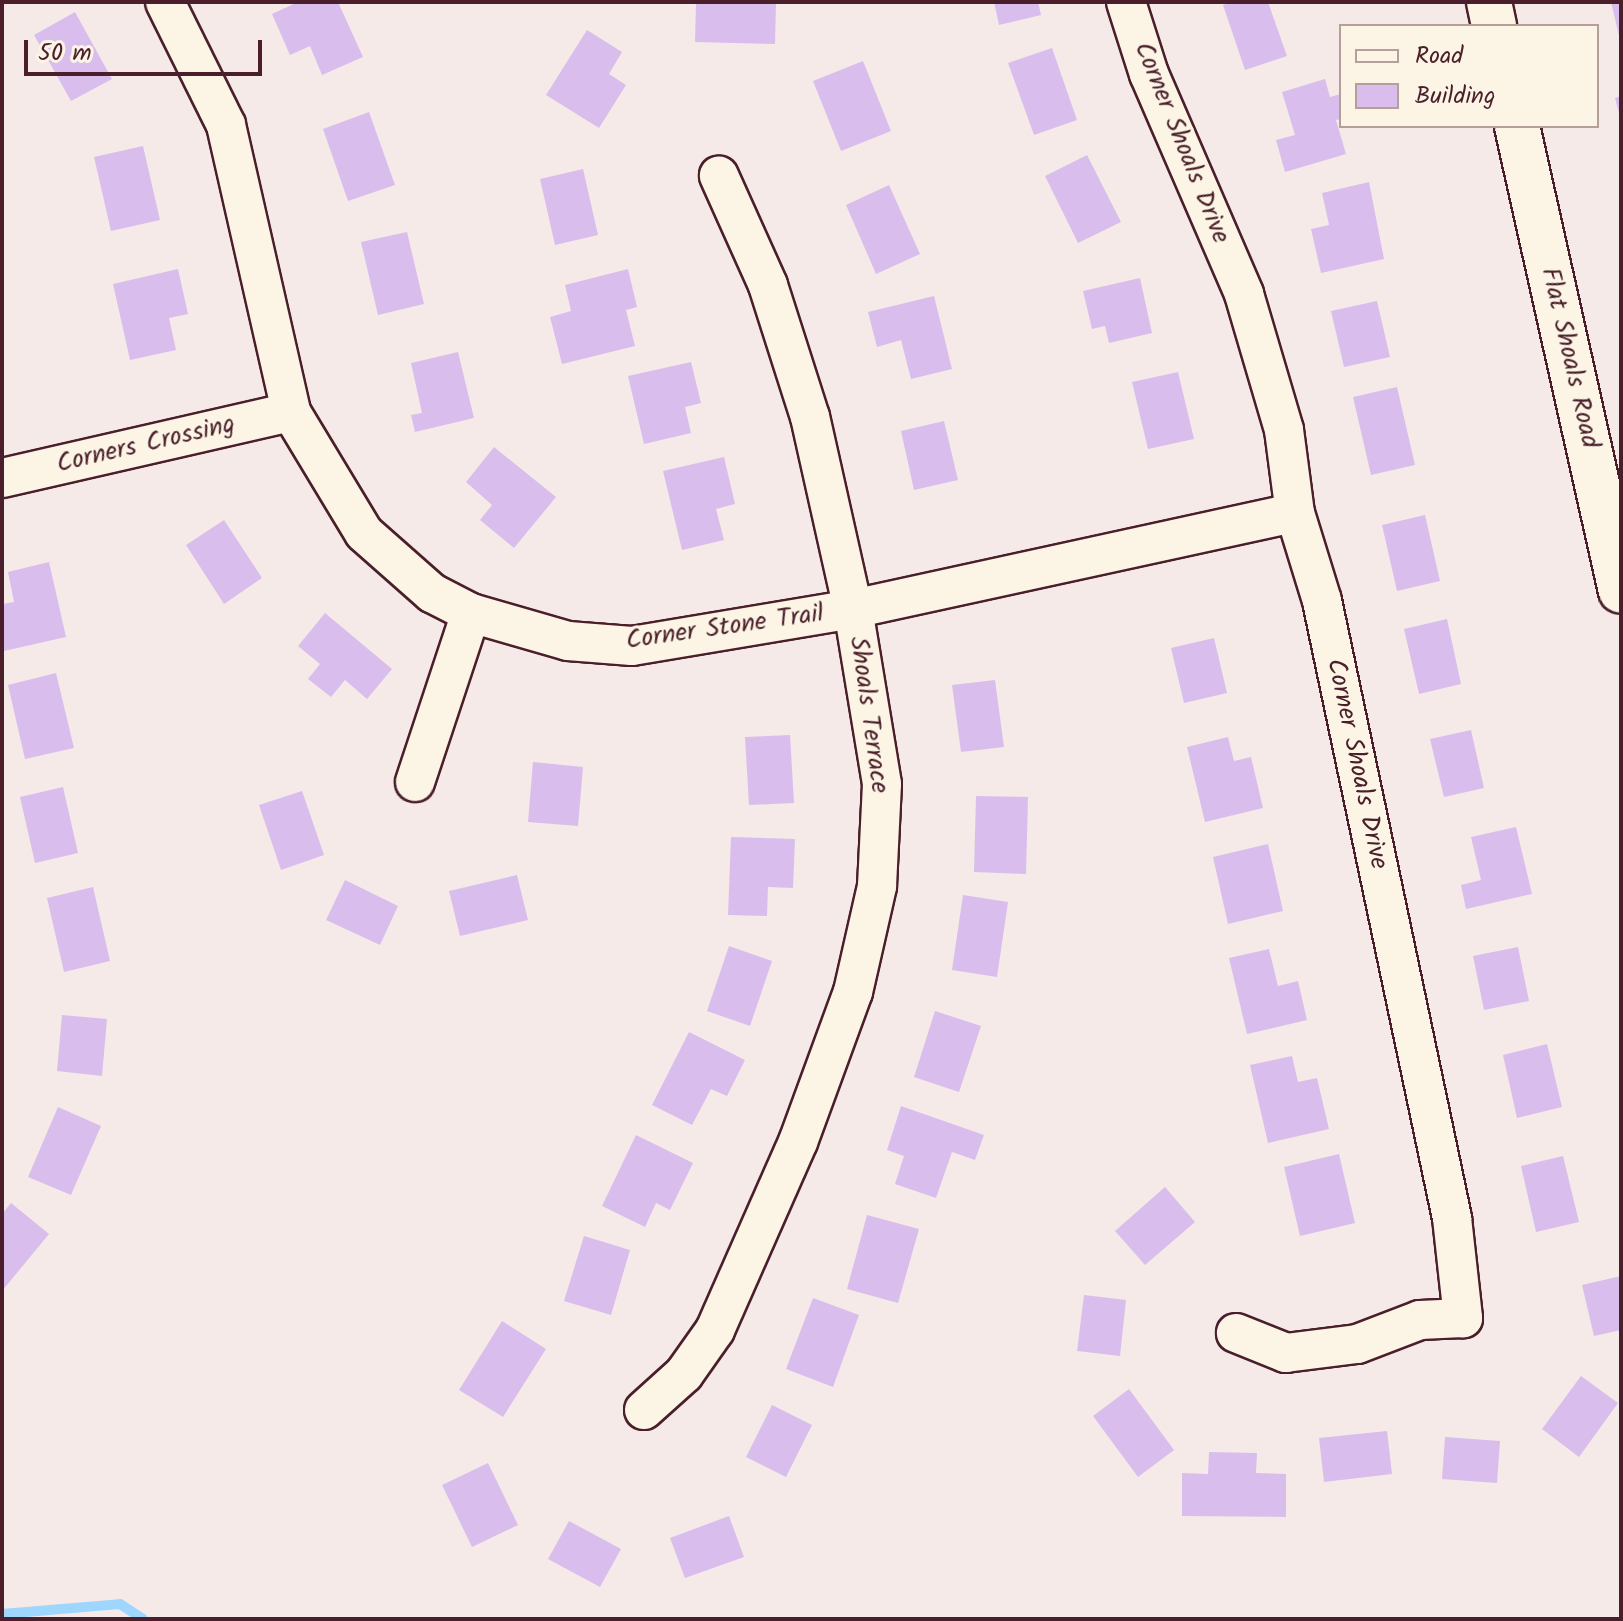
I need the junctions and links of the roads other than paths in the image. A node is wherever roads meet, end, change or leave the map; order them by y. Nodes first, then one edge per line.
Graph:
1 (165, 2) edge
2 (1126, 2) edge
3 (1489, 2) edge
4 (1494, 24) edge
5 (1517, 128) edge
6 (719, 176) dead end
7 (291, 412) junction
8 (2, 478) edge
9 (1295, 513) junction
10 (1621, 591) edge
11 (853, 609) junction
12 (471, 613) junction
13 (415, 782) dead end
14 (1236, 1333) dead end
15 (644, 1410) dead end

1 - 7 street, Corner Stone Trail
2 - 9 street, Corner Shoals Drive
3 - 4 main road
5 - 10 main road, Flat Shoals Road
6 - 11 street, Shoals Terrace
7 - 8 street, Corners Crossing
7 - 12 street, Corner Stone Trail
9 - 11 street, Corner Stone Trail
9 - 14 street, Corner Shoals Drive
11 - 12 street, Corner Stone Trail
11 - 15 street, Shoals Terrace
12 - 13 street

